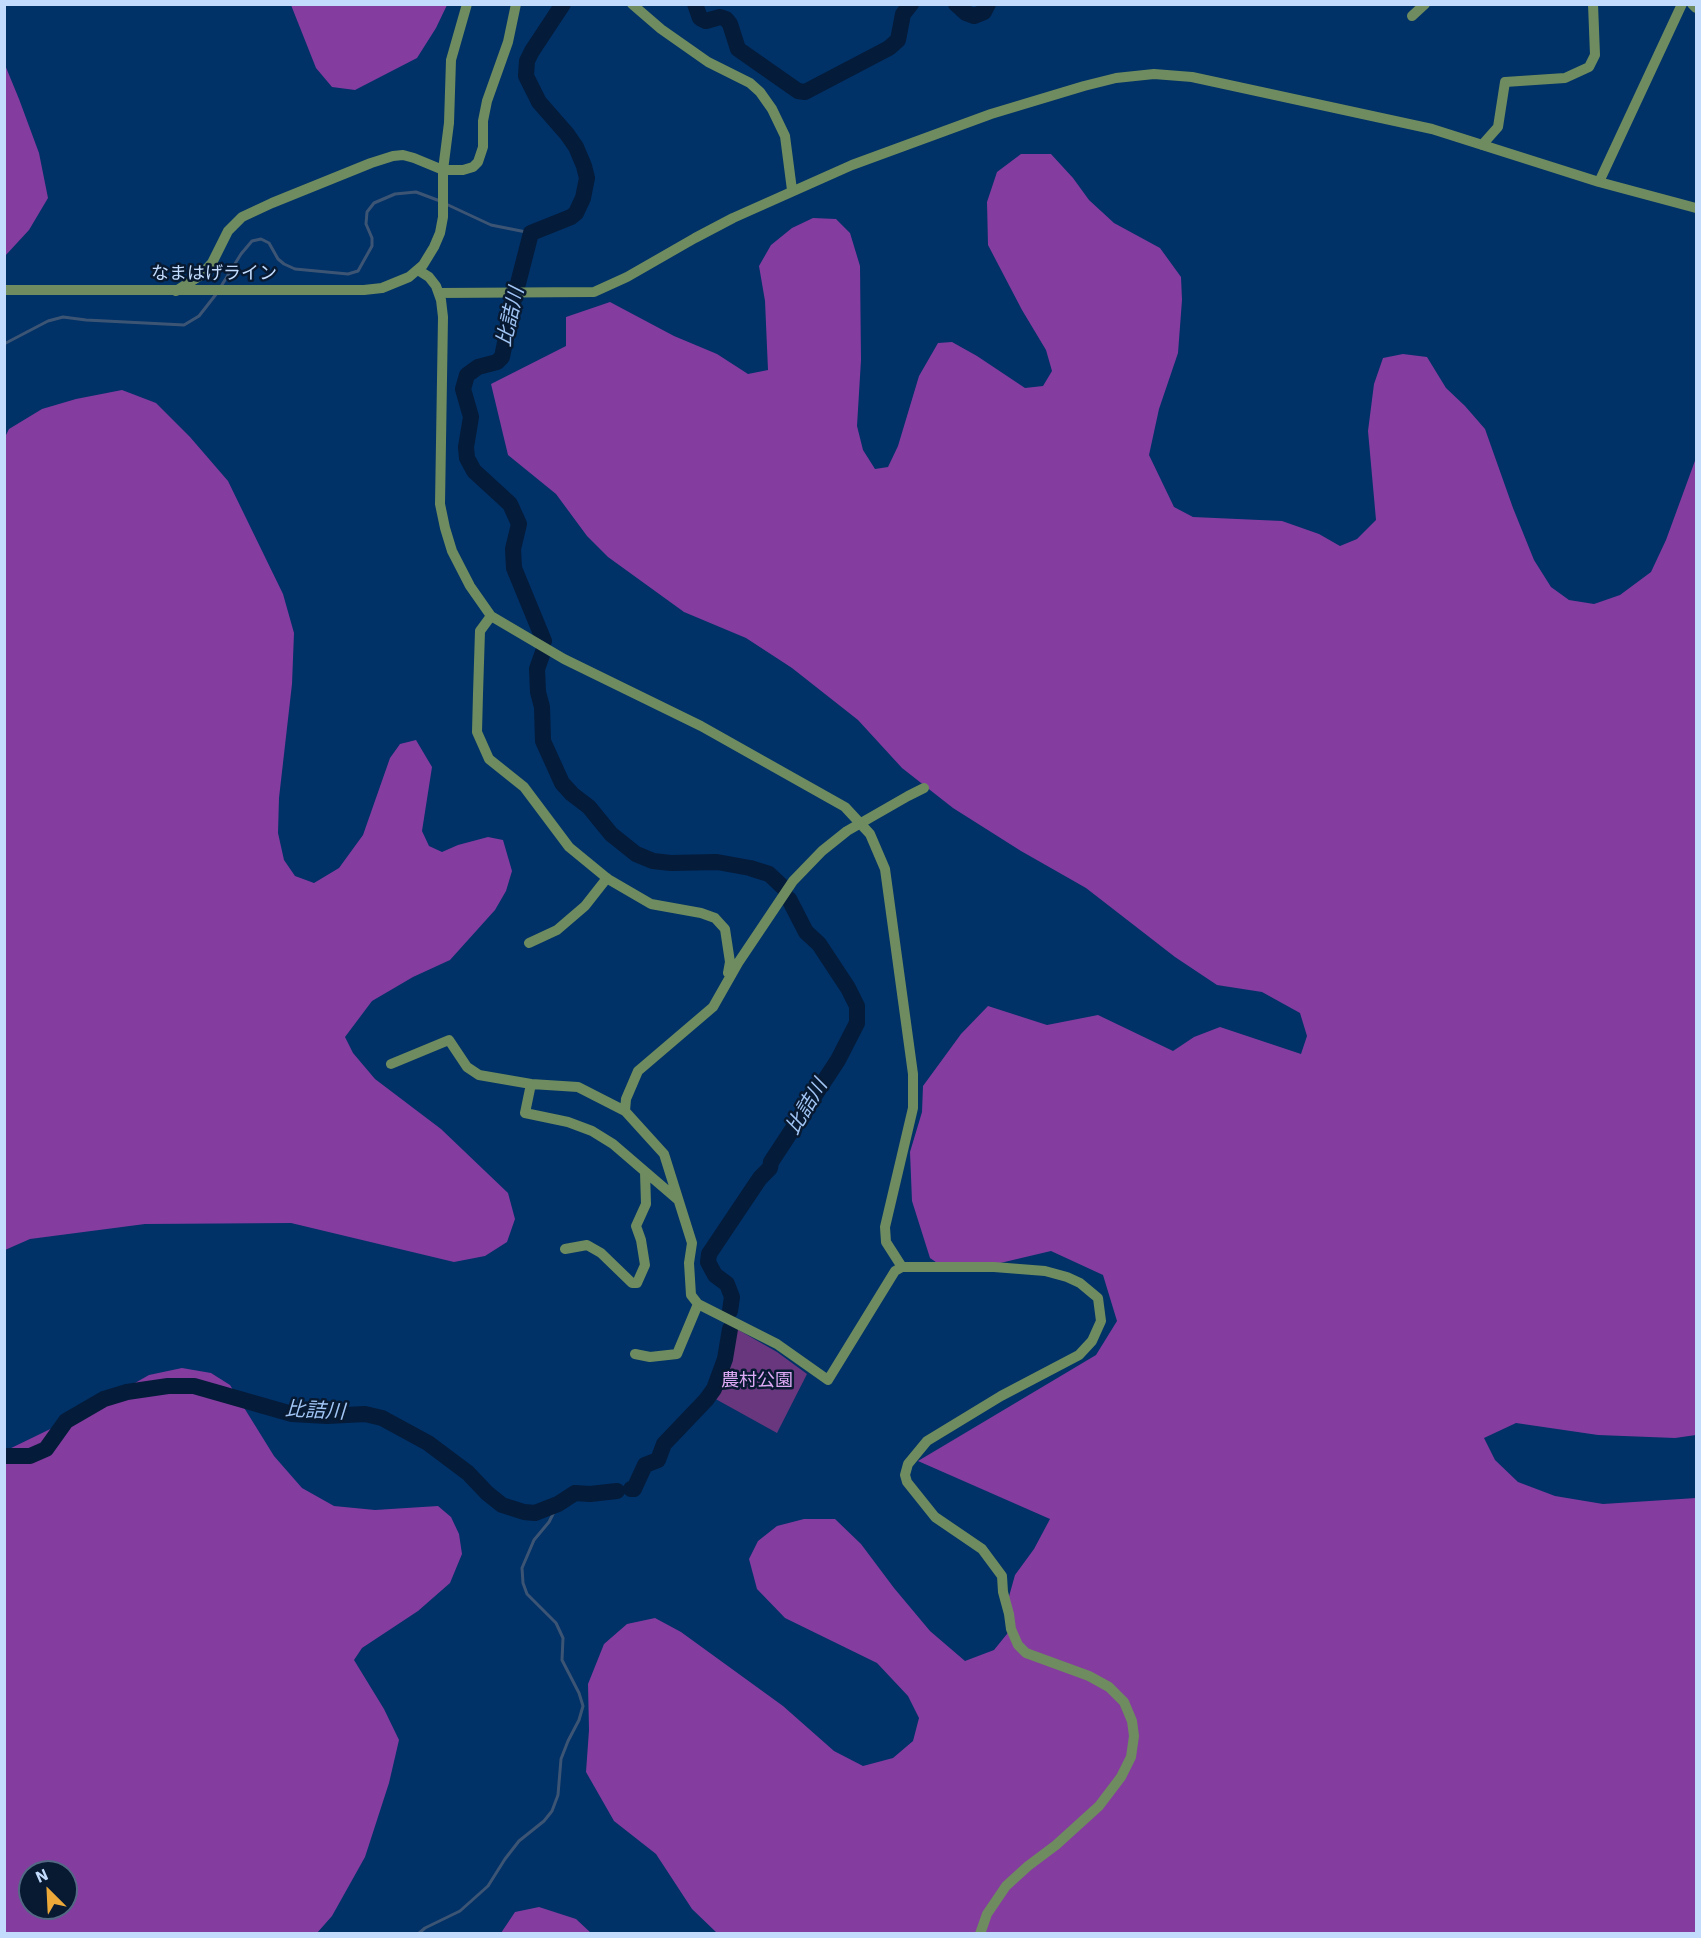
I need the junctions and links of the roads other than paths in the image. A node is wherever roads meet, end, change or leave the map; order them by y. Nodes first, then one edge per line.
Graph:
1 (467, 4) edge
2 (516, 4) edge
3 (633, 4) edge
4 (1425, 4) edge
5 (1593, 4) edge
6 (1682, 4) edge
7 (1692, 4) edge
8 (1696, 8) edge
9 (1412, 16) dead end
10 (1482, 145) junction
11 (443, 170) junction
12 (1599, 182) junction
13 (792, 190) junction
14 (1696, 208) edge
15 (418, 270) junction
16 (4, 290) edge
17 (176, 291) junction
18 (439, 293) junction
19 (491, 616) junction
20 (924, 788) dead end
21 (860, 823) junction
22 (607, 878) junction
23 (529, 943) dead end
24 (726, 983) junction
25 (391, 1064) dead end
26 (531, 1084) junction
27 (625, 1111) junction
28 (645, 1172) junction
29 (677, 1200) junction
30 (565, 1249) dead end
31 (902, 1267) junction
32 (698, 1304) junction
33 (635, 1354) dead end
34 (980, 1934) edge

1 - 11 street
2 - 11 street
3 - 13 street
4 - 9 street
5 - 10 street
6 - 12 street
7 - 8 street
10 - 12 street
10 - 13 street
11 - 15 street
11 - 17 street
12 - 14 street
13 - 18 street
15 - 17 street, なまはげライン
15 - 18 street
16 - 17 street, なまはげライン
18 - 19 street
19 - 21 street
19 - 22 street
20 - 21 street
21 - 24 street
21 - 31 street
22 - 23 street
22 - 24 street
24 - 27 street
25 - 26 street
26 - 27 street
26 - 28 street
27 - 29 street
28 - 29 street
28 - 30 street
29 - 32 street
31 - 32 street
31 - 34 street
32 - 33 street

